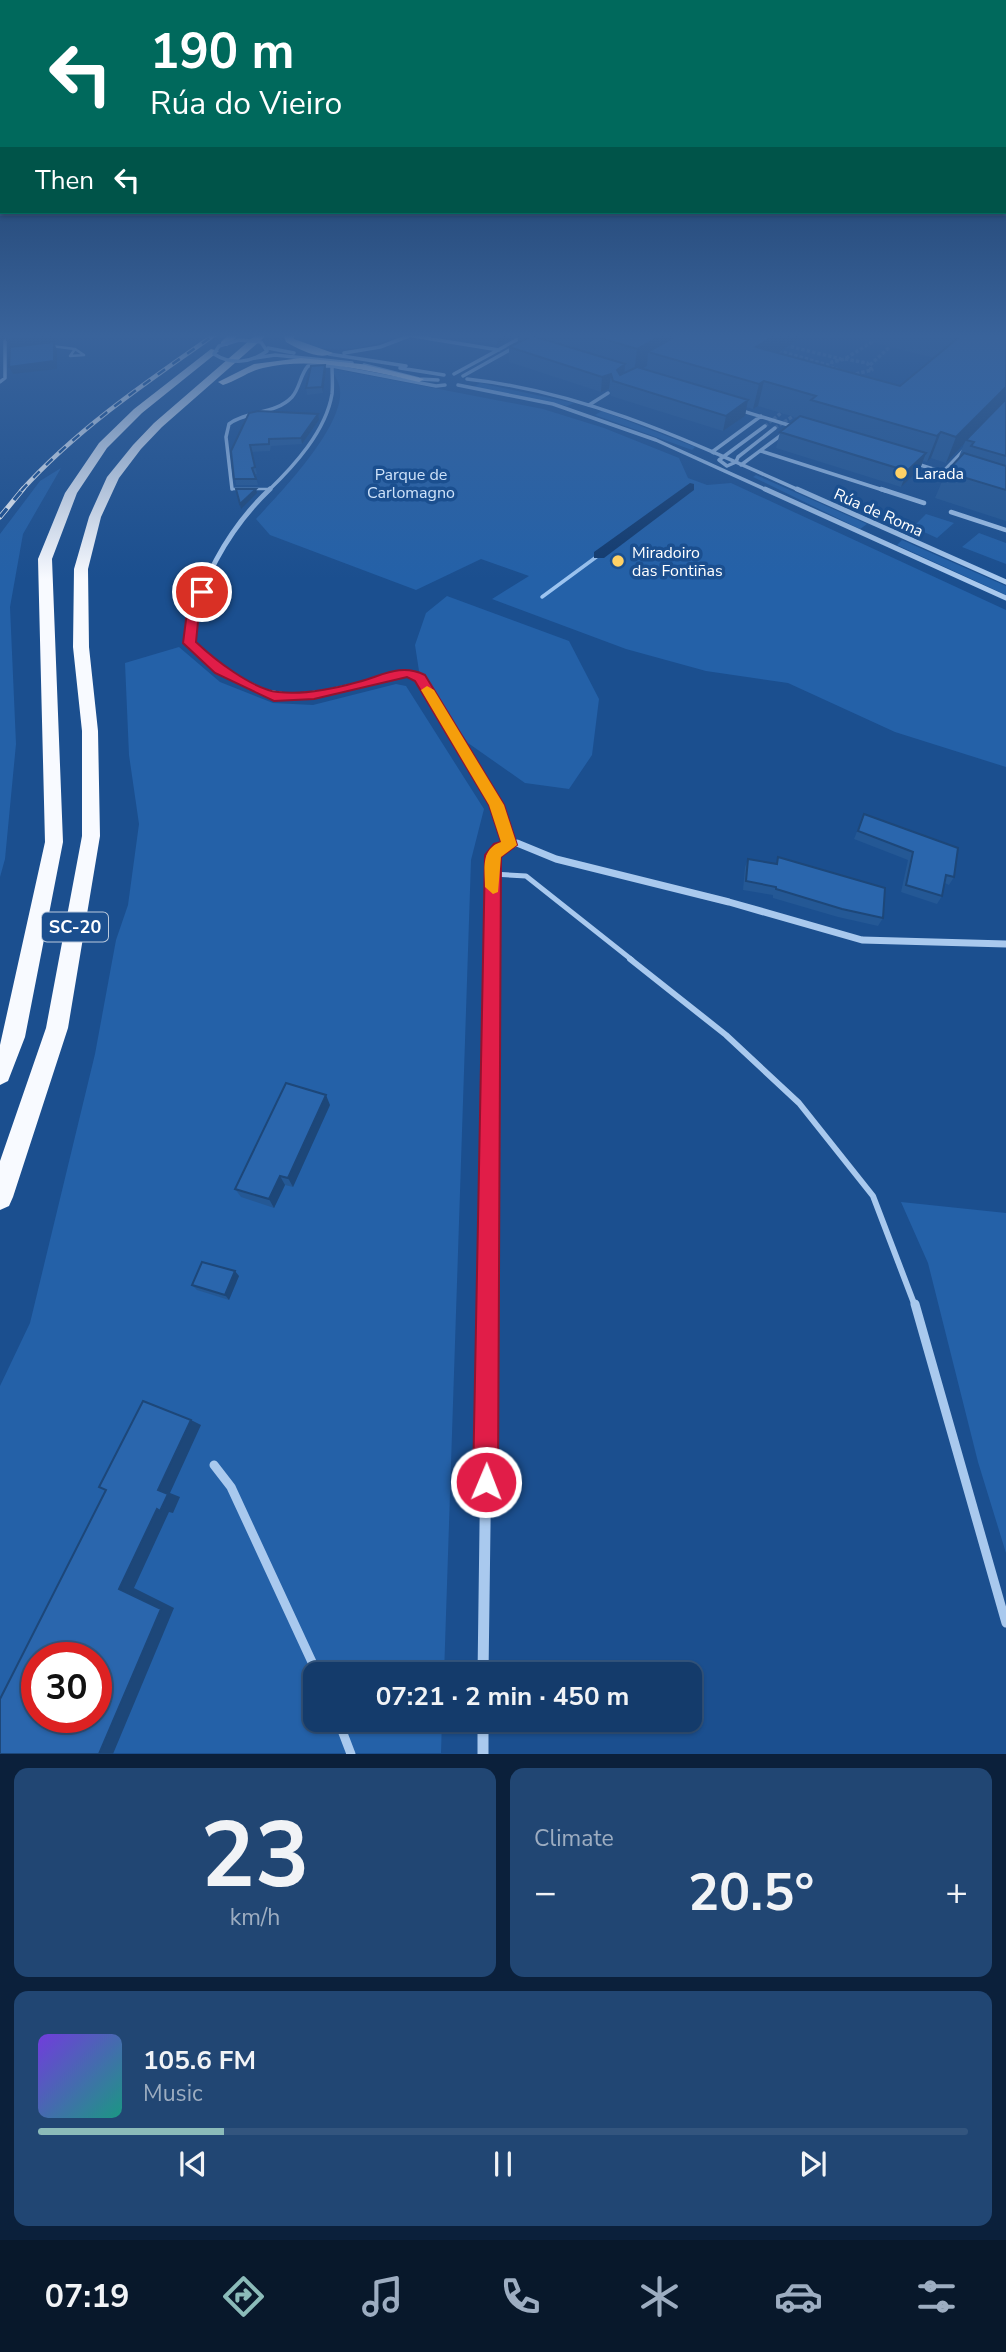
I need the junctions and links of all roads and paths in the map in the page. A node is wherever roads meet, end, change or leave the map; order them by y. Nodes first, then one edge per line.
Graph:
1 (138, 415) edge
2 (153, 415) edge
3 (170, 415) edge
4 (188, 415) edge
5 (251, 415) edge
6 (324, 415) edge
7 (584, 415) edge
8 (615, 415) edge
9 (757, 415) edge
10 (761, 416) junction
11 (765, 426) tunnel mouth
12 (793, 426) junction
13 (775, 428) tunnel mouth
14 (804, 429) edge
15 (645, 436) junction
16 (965, 449) edge
17 (118, 450) dead end
18 (761, 450) junction
19 (712, 452) junction
20 (722, 460) junction
21 (904, 460) edge
22 (733, 464) junction
23 (742, 465) junction
24 (102, 468) dead end
25 (943, 472) junction
26 (963, 478) edge
27 (232, 489) joint
28 (270, 489) junction
29 (924, 503) dead end
30 (799, 505) junction
31 (951, 512) dead end
32 (94, 517) junction
33 (1006, 530) edge
34 (1006, 582) edge
35 (47, 588) junction
36 (1006, 598) edge
37 (509, 845) junction
38 (493, 874) junction
39 (1006, 944) edge
40 (0, 1073) edge
41 (0, 1197) edge
42 (214, 1465) dead end
43 (1006, 1623) edge
44 (312, 1662) edge
45 (484, 1662) edge
46 (343, 1732) edge
47 (483, 1732) edge
48 (351, 1754) edge
49 (482, 1754) edge

1 - 35 highway
2 - 17 highway
3 - 32 highway, SC-20
4 - 32 highway
5 - 27 street
6 - 28 street
7 - 15 street, Rúa de Roma
8 - 19 street, Rúa de Roma
9 - 10 street
10 - 12 street
10 - 19 street
11 - 20 street
12 - 14 street
12 - 18 street
13 - 22 street
15 - 20 street, Rúa de Roma
15 - 30 street, Rúa de Roma
16 - 25 street
18 - 23 street
18 - 29 street
19 - 20 street, Rúa de Roma
20 - 22 street, Rúa de Roma
20 - 30 street, Rúa de Roma
21 - 25 street
22 - 23 street, Rúa de Roma
23 - 34 street, Rúa de Roma
24 - 35 highway, SC-20
25 - 26 street
27 - 28 lane
28 - 37 street
30 - 36 street, Rúa de Roma
31 - 33 street
32 - 41 highway, SC-20
35 - 40 highway, SC-20
37 - 38 street
37 - 39 street
38 - 43 lane
38 - 45 street
42 - 44 lane
46 - 48 lane
47 - 49 street

